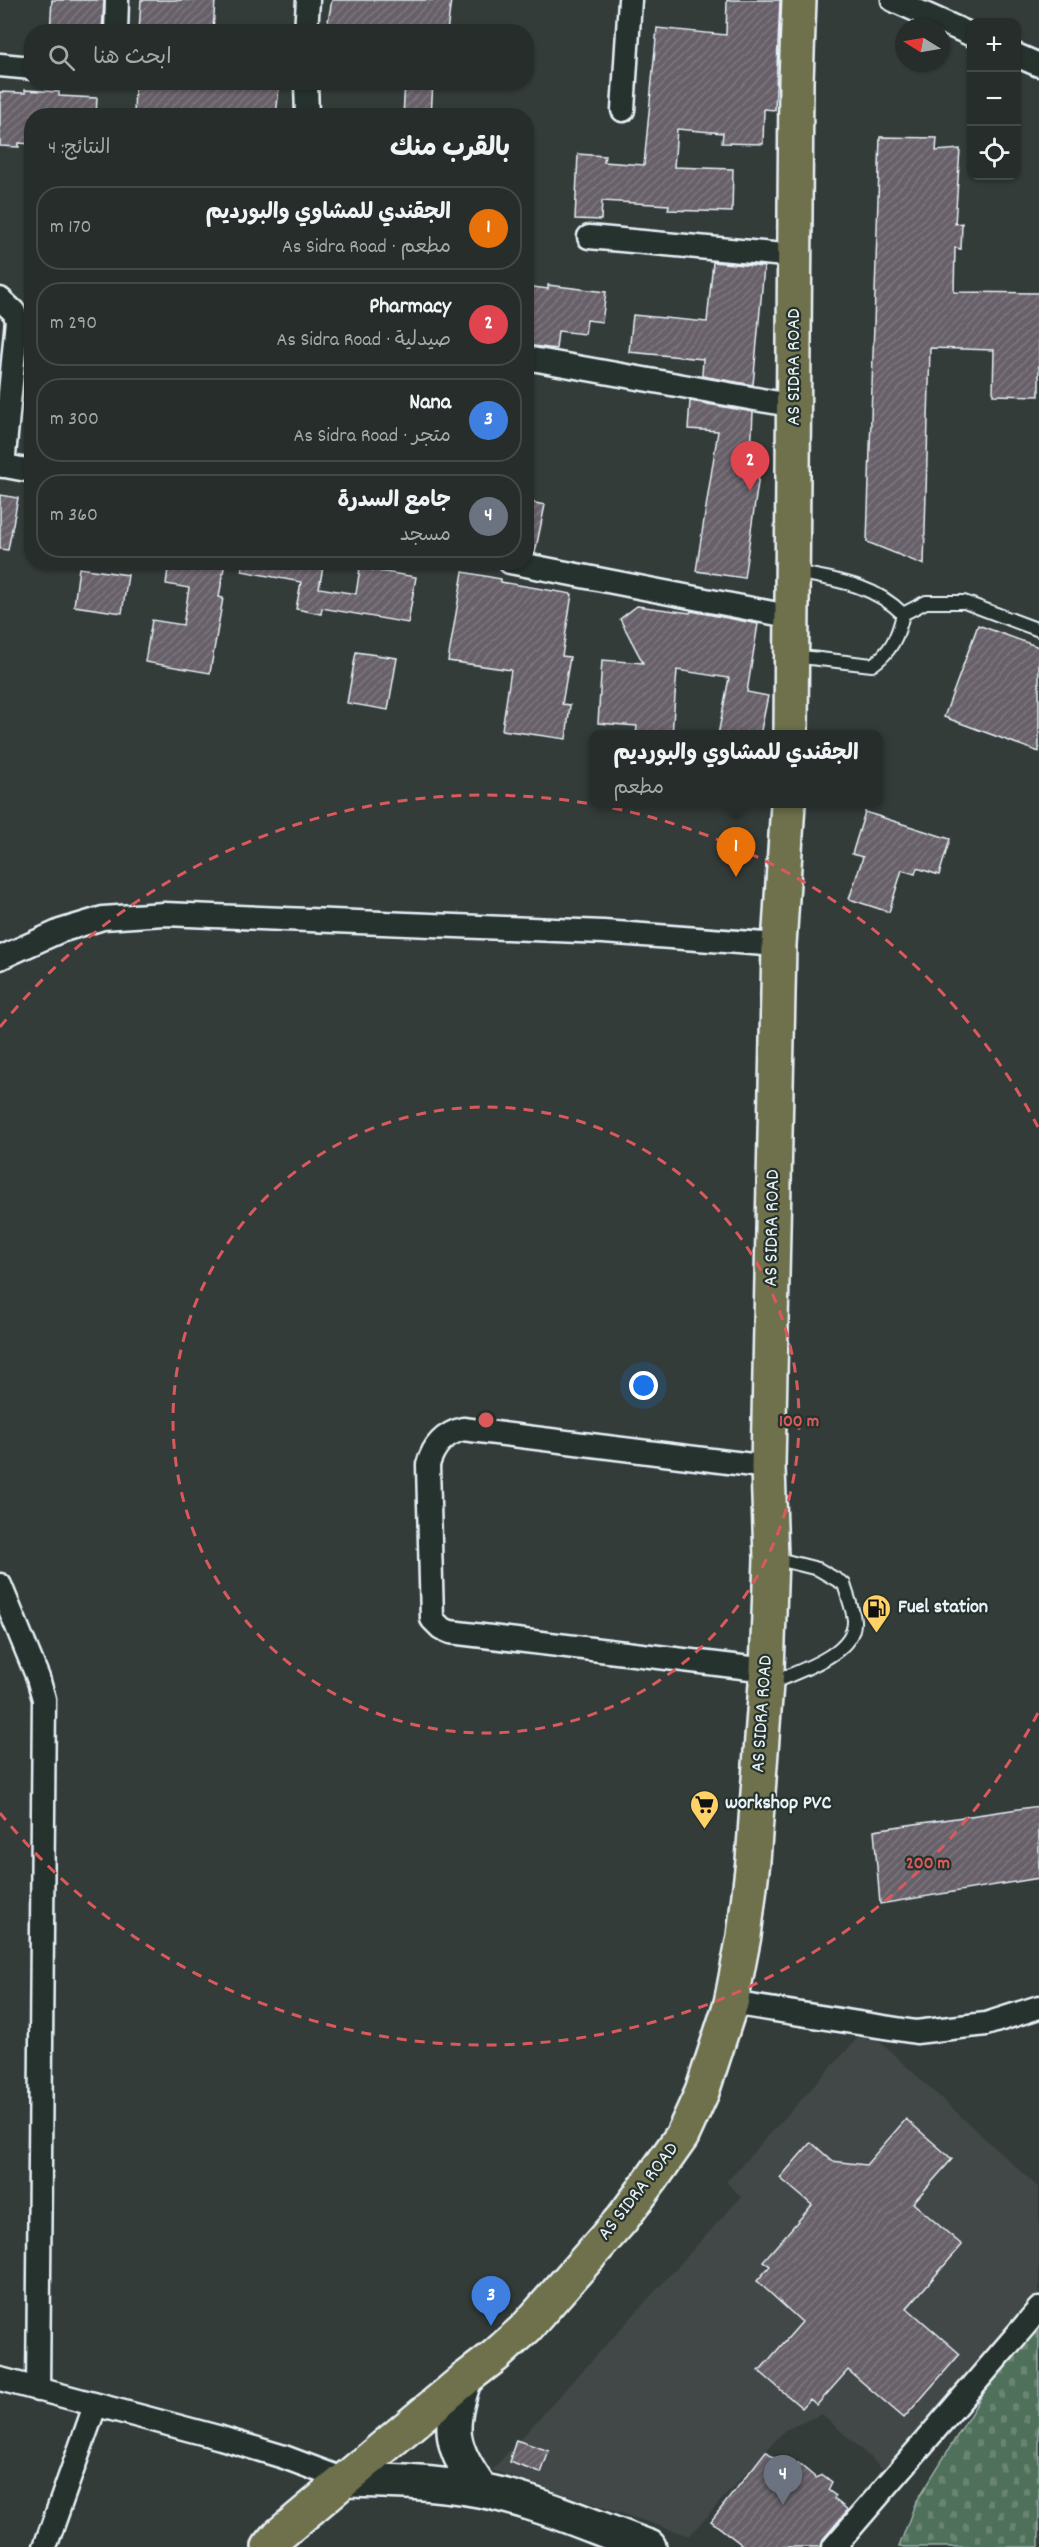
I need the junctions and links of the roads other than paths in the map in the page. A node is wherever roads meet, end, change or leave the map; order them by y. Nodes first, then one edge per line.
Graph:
1 (117, 0) edge
2 (308, 0) edge
3 (630, 0) edge
4 (800, 0) edge
5 (893, 0) edge
6 (116, 24) edge
7 (306, 24) edge
8 (967, 33) edge
9 (1021, 57) edge
10 (0, 65) edge
11 (1039, 65) edge
12 (24, 67) edge
13 (306, 90) edge
14 (307, 108) edge
15 (623, 110) dead end
16 (589, 237) dead end
17 (795, 256) junction
18 (0, 299) edge
19 (534, 359) edge
20 (795, 406) junction
21 (1, 466) edge
22 (24, 470) edge
23 (534, 567) edge
24 (794, 572) junction
25 (903, 614) junction
26 (793, 617) junction
27 (1039, 630) edge
28 (793, 656) junction
29 (791, 730) edge
30 (788, 808) edge
31 (779, 945) junction
32 (0, 958) edge
33 (768, 1467) junction
34 (771, 1558) junction
35 (0, 1585) edge
36 (766, 1678) junction
37 (730, 2003) junction
38 (1039, 2007) edge
39 (1039, 2309) edge
40 (0, 2379) edge
41 (465, 2379) junction
42 (38, 2390) junction
43 (95, 2406) junction
44 (345, 2480) junction
45 (481, 2490) junction
46 (45, 2547) edge
47 (269, 2547) edge
48 (649, 2547) edge
49 (834, 2547) edge

1 - 6 street
2 - 7 street
3 - 15 street
4 - 17 main road, AS SIDRA ROAD
5 - 8 street
9 - 11 street
10 - 12 street
13 - 14 street
16 - 17 street
17 - 20 main road, AS SIDRA ROAD
18 - 21 street
19 - 20 street
20 - 24 main road, AS SIDRA ROAD
21 - 22 street
23 - 26 street
24 - 25 lane
24 - 26 main road, AS SIDRA ROAD
25 - 27 lane
25 - 28 lane
26 - 28 main road, AS SIDRA ROAD
28 - 29 main road, AS SIDRA ROAD
30 - 31 main road, AS SIDRA ROAD
31 - 32 street
31 - 33 main road, AS SIDRA ROAD
33 - 34 main road, AS SIDRA ROAD
33 - 36 street
34 - 36 main road, AS SIDRA ROAD
34 - 36 lane
35 - 42 street
36 - 37 main road, AS SIDRA ROAD
37 - 38 street
37 - 41 main road, AS SIDRA ROAD
39 - 49 street
40 - 42 street
41 - 44 main road, AS SIDRA ROAD
41 - 45 street
42 - 43 street
43 - 44 street
43 - 46 street
44 - 45 street
44 - 47 main road, AS SIDRA ROAD
45 - 48 street

